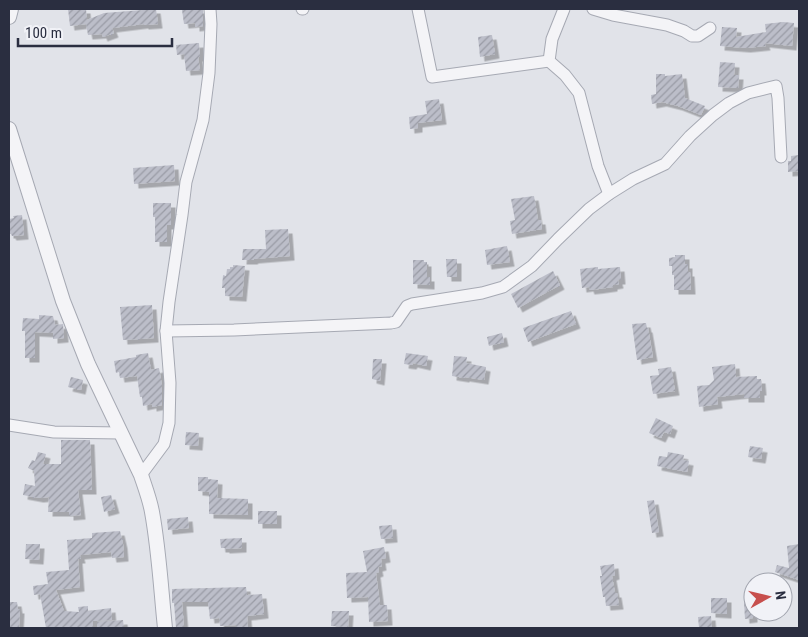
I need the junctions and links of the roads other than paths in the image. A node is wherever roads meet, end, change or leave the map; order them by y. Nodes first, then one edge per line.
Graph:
1 (11, 9) edge
2 (210, 9) edge
3 (418, 9) edge
4 (564, 9) edge
5 (593, 9) edge
6 (9, 17) edge
7 (710, 28) dead end
8 (549, 60) junction
9 (9, 129) edge
10 (781, 157) dead end
11 (609, 194) junction
12 (166, 331) junction
13 (9, 425) edge
14 (121, 433) junction
15 (141, 475) junction
16 (165, 628) edge

1 - 6 street
2 - 12 street
3 - 8 street
4 - 8 street
5 - 7 street
8 - 11 street
9 - 14 street
10 - 11 street
11 - 12 street
12 - 15 street
13 - 14 street
14 - 15 street
15 - 16 street

